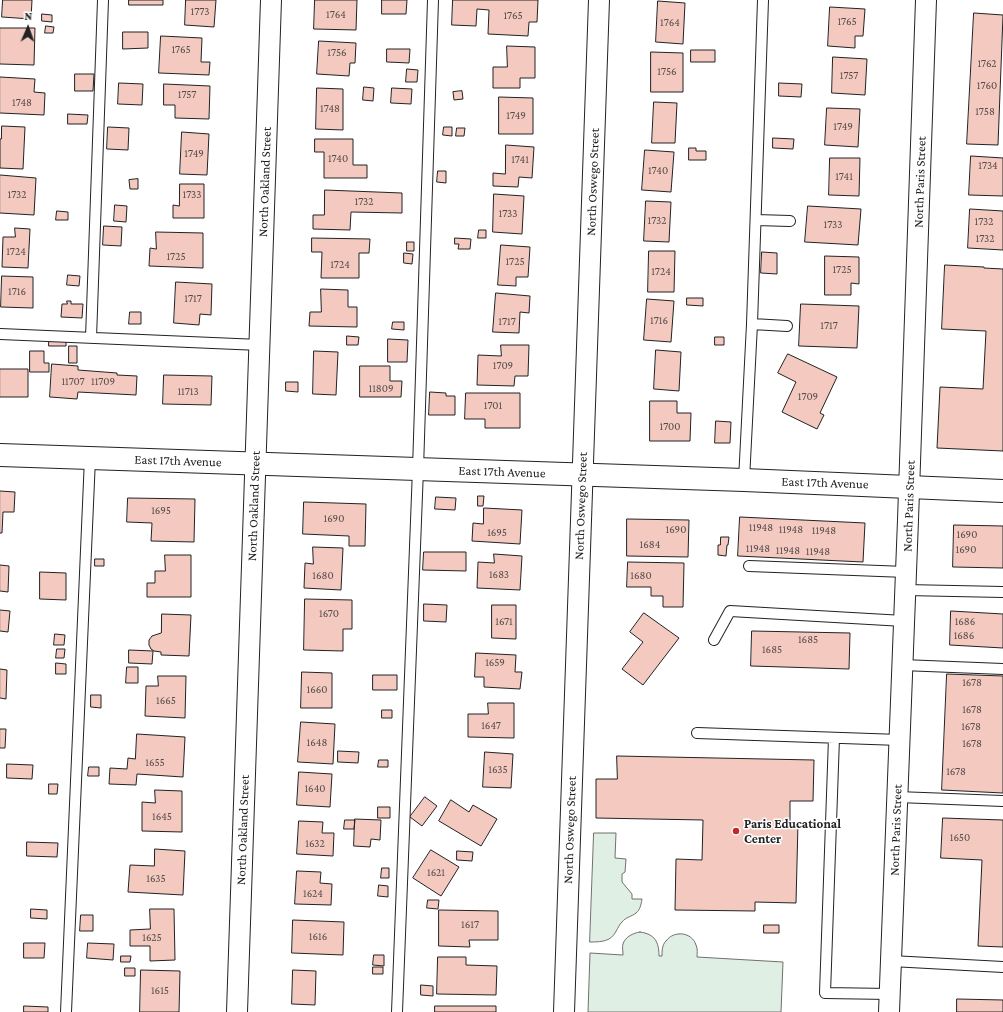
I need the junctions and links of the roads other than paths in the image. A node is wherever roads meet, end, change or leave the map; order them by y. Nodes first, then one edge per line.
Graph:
1 (103, 0) edge
2 (271, 0) edge
3 (434, 0) edge
4 (599, 0) edge
5 (763, 0) edge
6 (926, 0) edge
7 (756, 220) junction
8 (790, 221) dead end
9 (752, 324) junction
10 (787, 326) dead end
11 (0, 334) edge
12 (91, 338) junction
13 (260, 345) junction
14 (0, 455) edge
15 (90, 458) junction
16 (255, 464) junction
17 (418, 469) junction
18 (582, 474) junction
19 (744, 480) junction
20 (910, 487) junction
21 (1003, 491) edge
22 (749, 566) dead end
23 (906, 581) junction
24 (1003, 592) edge
25 (904, 621) junction
26 (714, 640) dead end
27 (902, 665) junction
28 (1003, 669) edge
29 (697, 733) dead end
30 (834, 738) junction
31 (900, 740) junction
32 (897, 797) junction
33 (1003, 801) edge
34 (891, 961) junction
35 (1003, 967) edge
36 (889, 1003) edge
37 (66, 1012) edge
38 (237, 1012) edge
39 (397, 1012) edge
40 (564, 1012) edge

1 - 12 lane
2 - 13 street, North Oakland Street
3 - 17 lane
4 - 18 street, North Oswego Street
5 - 7 lane
6 - 20 street, North Paris Street
7 - 8 lane
7 - 9 lane
9 - 10 lane
9 - 19 lane
11 - 12 lane
12 - 13 lane
13 - 16 street, North Oakland Street
14 - 15 street, East 17th Avenue
15 - 16 street, East 17th Avenue
15 - 37 lane
16 - 17 street, East 17th Avenue
16 - 38 street, North Oakland Street
17 - 18 street, East 17th Avenue
17 - 39 lane
18 - 19 street, East 17th Avenue
18 - 40 street, North Oswego Street
19 - 20 street, East 17th Avenue
20 - 21 street, East 17th Avenue
20 - 23 street, North Paris Street
22 - 23 lane
23 - 24 lane
23 - 25 street, North Paris Street
25 - 26 lane
25 - 27 street, North Paris Street
27 - 28 lane
27 - 31 street, North Paris Street
29 - 30 lane
30 - 31 lane
30 - 36 lane
31 - 32 street, North Paris Street
32 - 33 lane
32 - 34 street, North Paris Street
34 - 35 lane
34 - 36 street, North Paris Street

